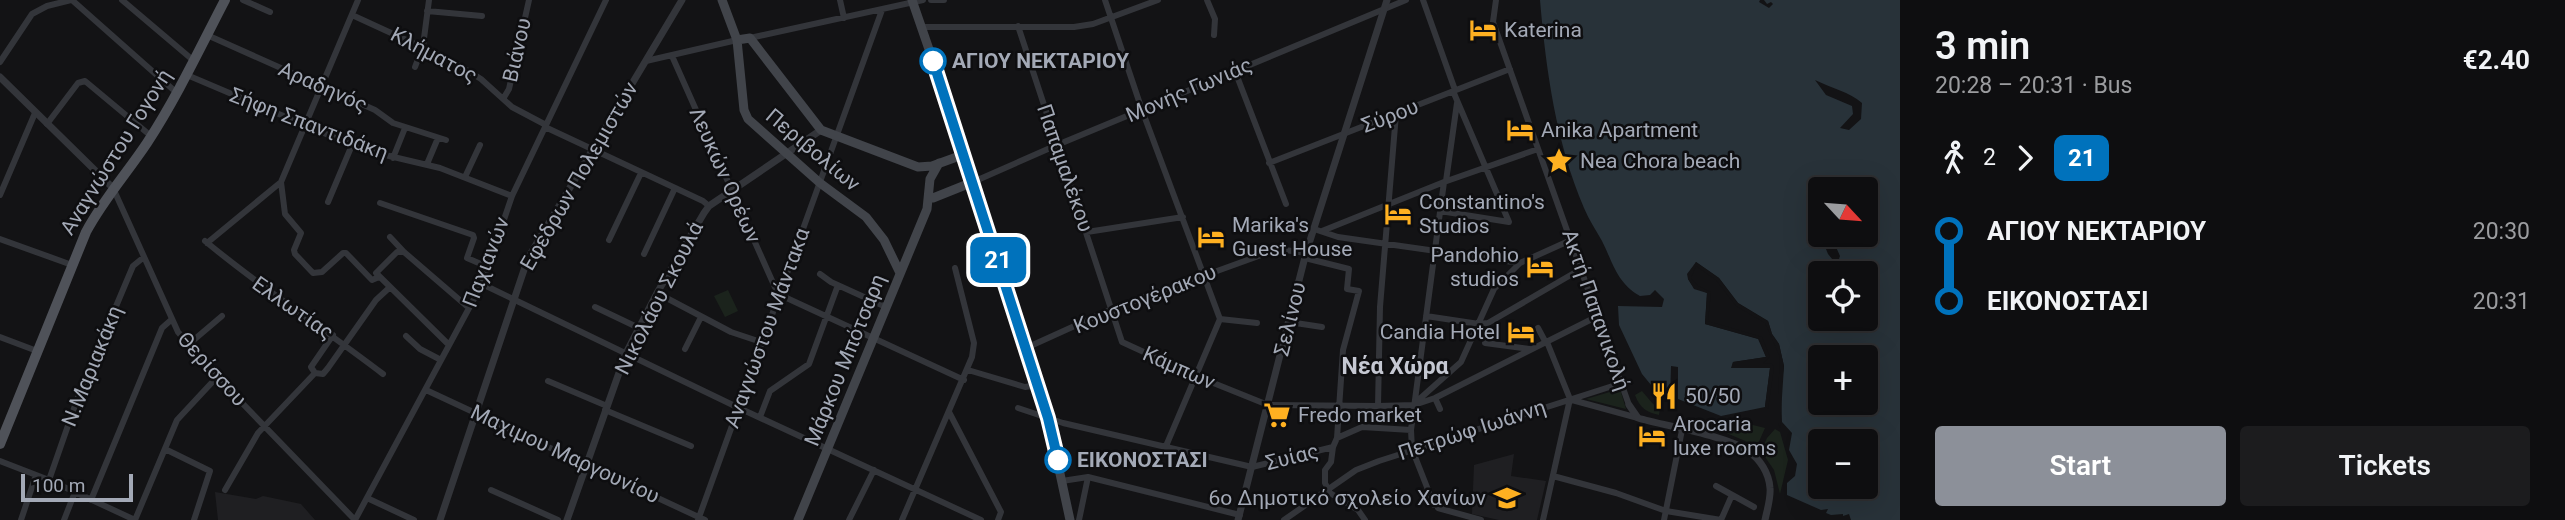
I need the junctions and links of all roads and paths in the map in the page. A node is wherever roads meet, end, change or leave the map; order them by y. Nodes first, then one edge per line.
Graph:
1 (72, 0) edge
2 (122, 0) edge
3 (243, 0) edge
4 (358, 0) edge
5 (429, 0) edge
6 (529, 0) edge
7 (606, 0) edge
8 (682, 0) edge
9 (723, 0) edge
10 (840, 0) edge
11 (923, 0) edge
12 (931, 0) edge
13 (944, 0) edge
14 (1105, 0) edge
15 (1158, 0) edge
16 (1208, 0) edge
17 (1387, 0) edge
18 (1406, 0) edge
19 (1423, 0) edge
20 (1496, 0) edge
21 (912, 1) edge
22 (220, 2) edge
23 (882, 9) junction
24 (1384, 9) junction
25 (427, 11) junction
26 (270, 12) dead end
27 (352, 15) junction
28 (482, 16) dead end
29 (1111, 17) junction
30 (844, 18) junction
31 (1018, 26) junction
32 (921, 27) junction
33 (1214, 34) dead end
34 (207, 35) junction
35 (750, 38) junction
36 (737, 40) junction
37 (423, 46) junction
38 (672, 56) junction
39 (194, 61) junction
40 (646, 61) junction
41 (0, 62) edge
42 (415, 67) dead end
43 (1510, 69) junction
44 (1235, 71) junction
45 (187, 75) junction
46 (0, 77) edge
47 (322, 87) junction
48 (1454, 91) junction
49 (177, 93) junction
50 (503, 99) junction
51 (1457, 102) junction
52 (1142, 110) junction
53 (35, 113) junction
54 (1396, 114) junction
55 (47, 124) junction
56 (305, 126) junction
57 (546, 126) junction
58 (405, 128) junction
59 (821, 130) junction
60 (1345, 133) junction
61 (151, 136) junction
62 (837, 137) junction
63 (438, 138) junction
64 (446, 141) dead end
65 (352, 145) junction
66 (480, 145) dead end
67 (1057, 145) junction
68 (592, 149) junction
69 (1538, 149) junction
70 (788, 154) junction
71 (965, 154) junction
72 (393, 158) junction
73 (939, 163) junction
74 (1269, 163) junction
75 (427, 164) junction
76 (918, 167) junction
77 (1485, 167) junction
78 (641, 173) junction
79 (932, 175) junction
80 (466, 177) junction
81 (1445, 181) junction
82 (281, 182) junction
83 (973, 182) junction
84 (821, 183) junction
85 (113, 188) junction
86 (675, 188) junction
87 (732, 192) junction
88 (0, 195) edge
89 (512, 196) junction
90 (933, 198) junction
91 (328, 202) dead end
92 (380, 203) dead end
93 (1286, 204) dead end
94 (1390, 205) junction
95 (709, 206) junction
96 (1440, 211) junction
97 (925, 214) junction
98 (1183, 217) junction
99 (1318, 230) junction
100 (1087, 232) junction
101 (390, 237) dead end
102 (0, 239) edge
103 (609, 240) dead end
104 (1571, 240) junction
105 (1387, 242) junction
106 (1435, 250) junction
107 (404, 252) junction
108 (644, 254) dead end
109 (1306, 256) junction
110 (144, 257) junction
111 (1520, 263) junction
112 (72, 265) junction
113 (488, 267) junction
114 (955, 268) dead end
115 (1581, 270) junction
116 (900, 273) junction
117 (820, 274) dead end
118 (1205, 274) junction
119 (379, 277) junction
120 (482, 284) junction
121 (838, 285) junction
122 (389, 288) junction
123 (657, 293) junction
124 (778, 294) junction
125 (513, 300) junction
126 (595, 307) dead end
127 (886, 307) junction
128 (469, 308) junction
129 (1112, 309) junction
130 (222, 316) dead end
131 (827, 316) junction
132 (1426, 316) junction
133 (1598, 316) junction
134 (701, 317) junction
135 (1220, 319) junction
136 (171, 320) junction
137 (1289, 322) junction
138 (1257, 323) dead end
139 (1479, 324) junction
140 (1322, 327) dead end
141 (639, 328) junction
142 (1538, 328) dead end
143 (333, 335) junction
144 (406, 336) dead end
145 (0, 337) edge
146 (873, 337) junction
147 (761, 342) junction
148 (1546, 342) junction
149 (1485, 343) dead end
150 (189, 344) junction
151 (448, 344) junction
152 (344, 345) junction
153 (1026, 348) junction
154 (685, 349) dead end
155 (1532, 349) junction
156 (37, 351) junction
157 (626, 353) junction
158 (441, 360) junction
159 (968, 370) junction
160 (315, 373) junction
161 (383, 374) dead end
162 (1196, 376) junction
163 (217, 377) junction
164 (964, 380) junction
165 (548, 381) dead end
166 (1622, 383) junction
167 (1038, 385) junction
168 (426, 390) junction
169 (1435, 398) junction
170 (1570, 399) junction
171 (1268, 405) junction
172 (1414, 405) junction
173 (1629, 405) joint
174 (1378, 406) junction
175 (1340, 407) junction
176 (606, 408) junction
177 (739, 408) junction
178 (1018, 408) dead end
179 (1440, 409) dead end
180 (477, 412) junction
181 (949, 412) junction
182 (760, 417) junction
183 (1048, 418) junction
184 (1638, 418) junction
185 (264, 425) junction
186 (1411, 430) junction
187 (1682, 430) junction
188 (1337, 438) junction
189 (0, 444) edge
190 (691, 446) dead end
191 (1166, 446) junction
192 (1333, 447) junction
193 (828, 448) junction
194 (165, 449) junction
195 (1412, 449) junction
196 (0, 461) edge
197 (587, 464) junction
198 (1252, 467) junction
199 (874, 470) junction
200 (36, 475) junction
201 (1553, 476) junction
202 (1088, 477) junction
203 (49, 480) junction
204 (1062, 481) junction
205 (1716, 486) dead end
206 (915, 489) junction
207 (1328, 489) junction
208 (225, 490) dead end
209 (491, 490) dead end
210 (75, 492) junction
211 (1732, 495) junction
212 (367, 498) junction
213 (91, 499) junction
214 (1754, 507) dead end
215 (1666, 511) junction
216 (1464, 517) edge
217 (1239, 518) edge
218 (701, 519) edge
219 (21, 520) edge
220 (64, 520) edge
221 (135, 520) edge
222 (194, 520) edge
223 (355, 520) edge
224 (414, 520) edge
225 (440, 520) edge
226 (558, 520) edge
227 (566, 520) edge
228 (798, 520) edge
229 (849, 520) edge
230 (901, 520) edge
231 (981, 520) edge
232 (998, 520) edge
233 (1070, 520) edge
234 (1079, 520) edge
235 (1284, 520) edge
236 (1365, 520) edge
237 (1481, 520) edge
238 (1543, 520) edge
239 (1664, 520) edge
240 (1721, 520) edge
241 (1765, 520) edge

1 - 41 street
1 - 49 street
2 - 39 street
3 - 26 street
4 - 27 street
5 - 25 street
6 - 50 street, Βιάνου
7 - 57 street, Παχιανών
8 - 40 street, Εφέδρων Πολεμιστών
9 - 36 main road, Περιβολίων
10 - 30 street
11 - 21 street
12 - 13 street
14 - 29 street
15 - 29 street
16 - 33 street
17 - 24 street, Σελίνου
18 - 24 street, Μονής Γωνιάς
19 - 48 street
20 - 43 street, Ακτή Παπανικολή
21 - 23 street
21 - 32 main road
22 - 34 main road, Αναγνώστου Γογονή
23 - 30 street
23 - 62 street, Αναγνώστου Μάντακα
24 - 44 street, Μονής Γωνιάς
24 - 60 street, Σελίνου
25 - 28 street
25 - 37 street
27 - 37 street, Κλήματος
27 - 47 street
29 - 31 street
29 - 52 street
30 - 35 street
31 - 32 street
31 - 67 street, Παπαμαλέκου
32 - 71 main road
34 - 39 main road, Αναγνώστου Γογονή
34 - 47 street, Αραδηνός
35 - 36 main road
35 - 59 main road
36 - 38 street
36 - 70 main road, Περιβολίων
37 - 42 street
37 - 50 street, Κλήματος
38 - 40 street
38 - 87 street, Λευκών Ορέων
39 - 45 main road, Αναγνώστου Γογονή
40 - 68 street, Εφέδρων Πολεμιστών
43 - 48 street, Σύρου
43 - 69 street, Ακτή Παπανικολή
44 - 52 street, Μονής Γωνιάς
44 - 74 street
45 - 49 main road, Αναγνώστου Γογονή
45 - 56 street, Σήφη Σπαντιδάκη
46 - 53 street
47 - 56 street
47 - 58 street, Αραδηνός
48 - 51 street
48 - 54 street, Σύρου
49 - 61 main road, Αναγνώστου Γογονή
50 - 57 street, Κλήματος
51 - 77 street
51 - 81 street
52 - 67 street, Μονής Γωνιάς
52 - 98 street
53 - 55 street
53 - 88 street
54 - 60 street, Σύρου
54 - 94 street
55 - 61 street
55 - 85 street
56 - 65 street, Σήφη Σπαντιδάκη
56 - 82 street
57 - 68 street, Κλήματος
57 - 89 street, Παχιανών
58 - 63 street, Αραδηνός
58 - 72 street
59 - 62 main road
59 - 70 street, Νικολάου Σκουλά
60 - 74 street, Σύρου
60 - 99 street, Σελίνου
61 - 85 main road, Αναγνώστου Γογονή
62 - 76 main road
62 - 84 street, Αναγνώστου Μάντακα
63 - 64 street, Αραδηνός
63 - 75 street
65 - 72 street, Σήφη Σπαντιδάκη
65 - 91 street
66 - 80 street
67 - 83 street, Μονής Γωνιάς
67 - 100 street, Παπαμαλέκου
68 - 78 street, Κλήματος
68 - 125 street, Εφέδρων Πολεμιστών
69 - 77 street
69 - 104 street, Ακτή Παπανικολή
70 - 84 main road, Περιβολίων
70 - 87 street, Νικολάου Σκουλά
71 - 73 main road
71 - 83 main road
72 - 75 street, Σήφη Σπαντιδάκη
73 - 76 main road
73 - 79 main road
74 - 93 street
75 - 80 street, Σήφη Σπαντιδάκη
76 - 79 main road
77 - 81 street
77 - 96 street
78 - 86 street, Κλήματος
78 - 103 street
79 - 90 main road, Μάρκου Μπότσαρη
79 - 97 main road, Μάρκου Μπότσαρη
80 - 89 street, Σήφη Σπαντιδάκη
81 - 94 street
81 - 96 street
82 - 119 street
82 - 143 street, Ελλωτίας
83 - 90 main road
83 - 153 main road
84 - 116 main road, Περιβολίων
84 - 124 street, Αναγνώστου Μάντακα
85 - 110 street, Θερίσσου
85 - 112 main road, Αναγνώστου Γογονή
86 - 95 street, Κλήματος
86 - 108 street
87 - 95 street, Νικολάου Σκουλά
87 - 124 street, Λευκών Ορέων
89 - 113 street, Παχιανών
90 - 97 main road, Μάρκου Μπότσαρη
92 - 113 street
94 - 99 street
94 - 105 street
95 - 123 street, Νικολάου Σκουλά
96 - 106 street
97 - 116 main road, Μάρκου Μπότσαρη
98 - 100 street
98 - 118 street
99 - 105 street
99 - 109 street, Σελίνου
100 - 129 street, Παπαμαλέκου
101 - 107 street
102 - 112 street
104 - 111 street
104 - 115 street, Ακτή Παπανικολή
105 - 106 street
105 - 174 street
106 - 111 street
106 - 132 street
107 - 119 street
107 - 128 street
109 - 118 street, Κουστογέρακου
109 - 137 street, Σελίνου
109 - 175 street, Κουστογέρακου
110 - 136 street, Θερίσσου
110 - 203 street, Ν.Μαριακάκη
111 - 139 street
112 - 156 main road, Αναγνώστου Γογονή
113 - 120 street, Παχιανών
114 - 159 street
115 - 133 street, Ακτή Παπανικολή
115 - 139 street
116 - 127 main road, Μάρκου Μπότσαρη
117 - 121 street
118 - 129 street, Κουστογέρακου
118 - 135 street
119 - 122 street
120 - 125 street
120 - 128 street, Παχιανών
121 - 127 street
121 - 131 street
122 - 151 street
122 - 152 street
123 - 134 street
123 - 141 street, Νικολάου Σκουλά
124 - 131 street
124 - 147 street, Αναγνώστου Μάντακα
125 - 157 street
125 - 180 street, Εφέδρων Πολεμιστών
126 - 141 street
127 - 146 main road, Μάρκου Μπότσαρη
128 - 151 street, Παχιανών
129 - 153 street, Κουστογέρακου
129 - 162 street, Κάμπων
130 - 150 street
131 - 146 street
131 - 182 street
132 - 139 street
132 - 172 street
133 - 148 street
133 - 166 street, Ακτή Παπανικολή
134 - 147 street
134 - 154 street
135 - 138 street
135 - 162 street
136 - 150 street, Θερίσσου
136 - 213 street
137 - 140 street
137 - 171 street, Σελίνου
139 - 172 street
141 - 157 street, Νικολάου Σκουλά
142 - 148 street
143 - 152 street, Ελλωτίας
143 - 160 street
144 - 158 street
145 - 156 street
146 - 164 street
146 - 193 main road, Μάρκου Μπότσαρη
147 - 177 street, Αναγνώστου Μάντακα
148 - 155 street
148 - 170 street
149 - 155 street
150 - 163 street, Θερίσσου
151 - 158 street, Παχιανών
152 - 160 street
152 - 161 street, Ελλωτίας
153 - 167 main road
155 - 169 street
156 - 189 main road, Αναγνώστου Γογονή
157 - 176 street, Νικολάου Σκουλά
157 - 177 street
158 - 168 street, Παχιανών
159 - 164 street
159 - 167 street
160 - 185 street
162 - 171 street, Κάμπων
162 - 191 street
163 - 185 street, Θερίσσου
163 - 194 street
164 - 181 street
165 - 176 street
166 - 170 street, Πετρώφ Ιωάννη
166 - 173 street, Ακτή Παπανικολή
167 - 183 main road
168 - 180 street, Μαχιμου Mαργουνίου
168 - 212 street, Παχιανών
169 - 172 street
169 - 179 street
170 - 184 street
170 - 195 street, Πετρώφ Ιωάννη
170 - 201 street
171 - 175 street
171 - 198 street, Σελίνου
172 - 174 street
172 - 186 street
173 - 184 street, Ακτή Παπανικολή
174 - 175 street
175 - 188 street
176 - 190 street
176 - 197 street, Νικολάου Σκουλά
177 - 182 street
177 - 218 street, Αναγνώστου Μάντακα
178 - 183 street
180 - 197 street, Μαχιμου Mαργουνίου
180 - 225 street, Εφέδρων Πολεμιστών
181 - 206 street
181 - 232 street
182 - 193 street
183 - 191 street
183 - 204 main road
184 - 187 street
185 - 208 street
185 - 223 street, Θερίσσου
186 - 188 street, Συίας
186 - 195 street
187 - 215 street
187 - 241 street
188 - 192 street
191 - 198 street
192 - 198 street, Συίας
192 - 207 street
193 - 199 street
193 - 228 main road, Μάρκου Μπότσαρη
194 - 221 street
194 - 222 street
195 - 207 street, Πετρώφ Ιωάννη
195 - 216 street
196 - 200 street
197 - 218 street, Μαχιμου Mαργουνίου
197 - 227 street, Νικολάου Σκουλά
198 - 217 street, Σελίνου
199 - 206 street
199 - 229 street
200 - 203 street
200 - 219 street
201 - 215 street
201 - 238 street
202 - 204 street
202 - 217 street
202 - 234 street
203 - 210 street
204 - 233 main road
205 - 211 street
206 - 230 street
206 - 231 street
207 - 235 street, Πετρώφ Ιωάννη
207 - 236 street
209 - 226 street
210 - 213 street
210 - 220 street
211 - 214 street
211 - 240 street
212 - 223 street, Παχιανών
212 - 224 street
213 - 221 street
215 - 239 street
215 - 240 street
216 - 237 street

